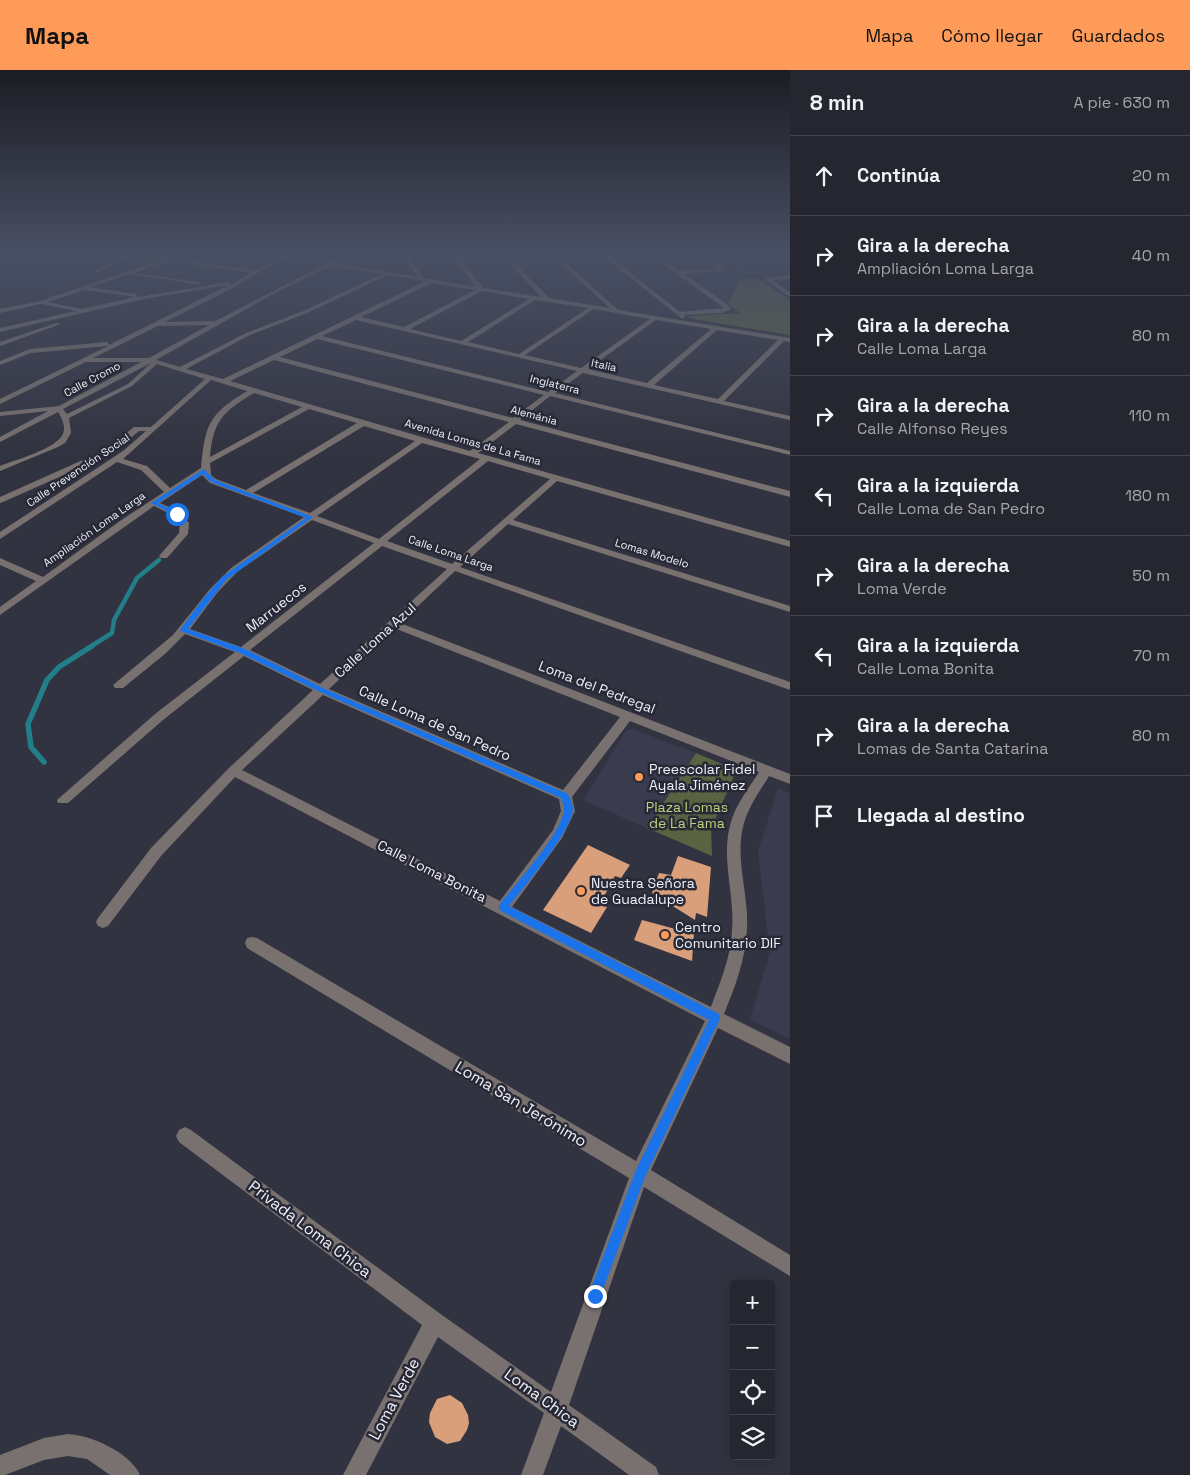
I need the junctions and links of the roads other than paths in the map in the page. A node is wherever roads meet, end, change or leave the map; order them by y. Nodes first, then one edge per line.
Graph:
1 (11, 321) edge
2 (41, 321) edge
3 (71, 321) edge
4 (162, 321) edge
5 (222, 321) edge
6 (283, 321) edge
7 (349, 321) edge
8 (366, 321) edge
9 (421, 321) edge
10 (497, 321) edge
11 (573, 321) edge
12 (650, 321) edge
13 (671, 321) edge
14 (688, 321) edge
15 (217, 323) junction
16 (26, 324) junction
17 (155, 324) junction
18 (693, 324) junction
19 (715, 328) junction
20 (405, 329) junction
21 (0, 330) edge
22 (316, 337) junction
23 (786, 340) edge
24 (462, 342) junction
25 (116, 343) junction
26 (6, 347) edge
27 (30, 351) junction
28 (520, 356) junction
29 (272, 357) junction
30 (83, 360) junction
31 (153, 361) junction
32 (0, 363) edge
33 (180, 369) junction
34 (582, 370) junction
35 (210, 378) junction
36 (224, 382) junction
37 (649, 385) junction
38 (252, 391) junction
39 (549, 394) junction
40 (720, 401) junction
41 (0, 402) edge
42 (307, 407) junction
43 (59, 408) junction
44 (0, 414) edge
45 (66, 417) junction
46 (790, 418) edge
47 (513, 421) junction
48 (363, 422) junction
49 (154, 429) junction
50 (0, 440) edge
51 (421, 440) junction
52 (790, 453) edge
53 (472, 454) junction
54 (487, 458) junction
55 (117, 460) junction
56 (205, 466) junction
57 (0, 469) edge
58 (556, 478) junction
59 (170, 492) junction
60 (245, 494) junction
61 (790, 494) edge
62 (0, 500) edge
63 (154, 503) junction
64 (310, 517) junction
65 (506, 521) junction
66 (0, 536) edge
67 (380, 542) junction
68 (790, 544) edge
69 (164, 556) dead end
70 (0, 562) edge
71 (454, 567) junction
72 (42, 580) junction
73 (790, 609) edge
74 (0, 612) edge
75 (394, 624) junction
76 (184, 630) junction
77 (243, 651) junction
78 (119, 685) dead end
79 (790, 686) edge
80 (320, 689) junction
81 (628, 715) junction
82 (766, 770) junction
83 (234, 771) junction
84 (790, 779) edge
85 (565, 796) junction
86 (63, 800) dead end
87 (503, 907) junction
88 (103, 922) dead end
89 (252, 943) dead end
90 (715, 1018) junction
91 (790, 1056) edge
92 (185, 1136) dead end
93 (640, 1174) junction
94 (790, 1266) edge
95 (435, 1322) junction
96 (557, 1408) junction
97 (0, 1466) edge
98 (130, 1475) edge
99 (354, 1475) edge
100 (532, 1475) edge
101 (648, 1475) edge

1 - 16 street
2 - 16 street
3 - 26 street
4 - 17 street
5 - 15 street, Calle Cromo
6 - 33 street
7 - 22 street
8 - 20 street, Italia
9 - 20 street
10 - 24 street
11 - 28 street
12 - 34 street
13 - 18 street
14 - 18 street
15 - 17 street
15 - 31 street, Calle Cromo
16 - 21 street
17 - 25 street
18 - 19 street
19 - 23 street
19 - 37 street
20 - 24 street, Italia
22 - 29 street
22 - 39 street, Inglaterra
23 - 40 street
24 - 28 street, Italia
25 - 27 street
25 - 30 street
26 - 27 street
27 - 32 street
28 - 34 street, Italia
29 - 36 street
29 - 47 street, Alemánia
30 - 31 street
30 - 41 street
31 - 33 street, Avenida Lomas de La Fama
31 - 43 street, Calle Cromo
31 - 45 street
33 - 35 street, Avenida Lomas de La Fama
34 - 37 street, Italia
34 - 39 street
35 - 36 street, Avenida Lomas de La Fama
35 - 49 street, Calle Prevención Social
36 - 38 street, Avenida Lomas de La Fama
37 - 40 street, Italia
38 - 42 street, Avenida Lomas de La Fama
38 - 56 street
39 - 47 street
39 - 52 street, Inglaterra
40 - 46 street, Italia
42 - 48 street, Avenida Lomas de La Fama
42 - 56 street, Ampliación Loma Larga
43 - 44 street
43 - 45 street
43 - 50 street, Calle Cromo
45 - 57 street
47 - 53 street
47 - 61 street, Alemánia
48 - 51 street, Avenida Lomas de La Fama
48 - 60 street
49 - 55 street, Calle Prevención Social
49 - 62 street
51 - 53 street, Avenida Lomas de La Fama
51 - 64 street
53 - 54 street, Avenida Lomas de La Fama
54 - 58 street, Avenida Lomas de La Fama
54 - 67 street, Marruecos
55 - 59 street
55 - 66 street, Calle Prevención Social
56 - 59 street, Ampliación Loma Larga
56 - 60 street, Calle Loma Larga
58 - 65 street, Calle Loma Azul
58 - 68 street, Avenida Lomas de La Fama
59 - 63 street, Ampliación Loma Larga
60 - 64 street, Calle Loma Larga
63 - 69 street
63 - 72 street, Ampliación Loma Larga
64 - 67 street, Calle Loma Larga
64 - 76 street
65 - 71 street, Calle Loma Azul
65 - 73 street, Lomas Modelo
67 - 71 street, Calle Loma Larga
67 - 77 street, Marruecos
70 - 72 street
71 - 75 street, Calle Loma Azul
71 - 79 street, Calle Loma Larga
72 - 74 street, Ampliación Loma Larga
75 - 80 street, Calle Loma Azul
75 - 81 street, Loma del Pedregal
76 - 77 street, Calle Loma de San Pedro
76 - 78 street
77 - 80 street, Calle Loma de San Pedro
77 - 86 street, Marruecos
80 - 83 street, Calle Loma Azul
80 - 85 street, Calle Loma de San Pedro
81 - 82 street, Loma del Pedregal
81 - 85 street
82 - 84 street, Loma del Pedregal
82 - 90 street
83 - 87 street, Calle Loma Bonita
83 - 88 street, Calle Loma Azul
85 - 87 street
87 - 90 street, Calle Loma Bonita
89 - 93 street, Loma San Jerónimo
90 - 91 street, Calle Loma Bonita
90 - 93 street
92 - 95 street, Privada Loma Chica
93 - 94 street, Loma San Jerónimo
93 - 96 street
95 - 96 street, Loma Chica
95 - 99 street, Loma Verde
96 - 100 street
96 - 101 street, Loma Chica
97 - 98 street

